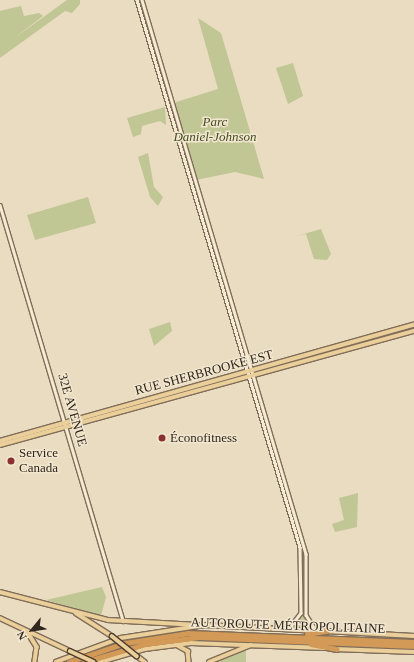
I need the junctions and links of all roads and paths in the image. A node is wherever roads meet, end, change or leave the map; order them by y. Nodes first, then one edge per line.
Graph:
1 (137, 0) edge
2 (142, 0) edge
3 (154, 48) junction
4 (150, 49) junction
5 (176, 120) junction
6 (172, 121) junction
7 (182, 140) junction
8 (178, 142) junction
9 (187, 158) junction
10 (183, 159) junction
11 (0, 205) edge
12 (414, 326) edge
13 (414, 331) edge
14 (385, 333) junction
15 (368, 338) junction
16 (387, 338) junction
17 (369, 343) junction
18 (322, 351) junction
19 (305, 355) junction
20 (324, 355) junction
21 (306, 360) junction
22 (249, 371) junction
23 (250, 376) junction
24 (215, 380) junction
25 (212, 386) junction
26 (187, 388) junction
27 (186, 393) junction
28 (136, 402) junction
29 (115, 407) junction
30 (137, 407) junction
31 (116, 413) junction
32 (64, 421) junction
33 (66, 426) junction
34 (0, 441) edge
35 (0, 445) edge
36 (303, 572) junction
37 (308, 573) junction
38 (0, 592) edge
39 (76, 612) junction
40 (0, 618) edge
41 (123, 621) junction
42 (205, 625) junction
43 (289, 629) junction
44 (27, 631) junction
45 (316, 631) junction
46 (327, 632) junction
47 (414, 636) edge
48 (291, 638) junction
49 (414, 642) edge
50 (174, 644) junction
51 (254, 644) junction
52 (414, 646) edge
53 (337, 649) junction
54 (414, 652) edge
55 (36, 662) edge
56 (56, 662) edge
57 (69, 662) edge
58 (84, 662) edge
59 (94, 662) edge
60 (100, 662) edge
61 (145, 662) edge
62 (189, 662) edge
63 (209, 662) edge

1 - 4 street
2 - 3 street
3 - 4 street
3 - 5 street
4 - 6 street
5 - 6 street
5 - 7 street
6 - 8 street
7 - 8 street
7 - 9 street
8 - 10 street
9 - 10 street
9 - 22 street
10 - 22 street
11 - 32 street, 32E AVENUE
12 - 14 main road, RUE SHERBROOKE EST
13 - 16 main road, RUE SHERBROOKE EST
14 - 15 main road, RUE SHERBROOKE EST
14 - 16 main road
15 - 17 main road
15 - 18 main road, RUE SHERBROOKE EST
16 - 17 main road, RUE SHERBROOKE EST
17 - 20 main road, RUE SHERBROOKE EST
18 - 19 main road, RUE SHERBROOKE EST
18 - 20 main road
19 - 21 main road
19 - 22 main road, RUE SHERBROOKE EST
20 - 21 main road, RUE SHERBROOKE EST
21 - 23 main road, RUE SHERBROOKE EST
22 - 23 street
22 - 24 main road, RUE SHERBROOKE EST
23 - 25 main road, RUE SHERBROOKE EST
23 - 36 street
23 - 37 street
24 - 25 main road
24 - 26 main road, RUE SHERBROOKE EST
25 - 27 main road, RUE SHERBROOKE EST
26 - 27 main road
26 - 28 main road, RUE SHERBROOKE EST
27 - 30 main road, RUE SHERBROOKE EST
28 - 29 main road, RUE SHERBROOKE EST
28 - 30 main road
29 - 31 main road
29 - 32 main road, RUE SHERBROOKE EST
30 - 31 main road, RUE SHERBROOKE EST
31 - 33 main road, RUE SHERBROOKE EST
32 - 33 street, 32E AVENUE
32 - 34 main road, RUE SHERBROOKE EST
33 - 35 main road, RUE SHERBROOKE EST
33 - 41 street, 32E AVENUE
36 - 37 street
36 - 43 street
37 - 45 street
38 - 39 main road
39 - 41 main road
39 - 61 main road, bridge
40 - 44 main road
41 - 42 main road
42 - 43 main road
42 - 56 main road
43 - 45 main road
44 - 55 main road
44 - 59 main road, bridge
45 - 46 main road
46 - 47 main road
46 - 48 highway
48 - 49 highway, AUTOROUTE MÉTROPOLITAINE
48 - 52 highway, AUTOROUTE MÉTROPOLITAINE
48 - 53 highway
48 - 57 highway, AUTOROUTE MÉTROPOLITAINE
48 - 58 highway, AUTOROUTE MÉTROPOLITAINE
50 - 51 main road
50 - 60 main road
50 - 62 main road
51 - 53 main road
51 - 63 main road
53 - 54 main road

